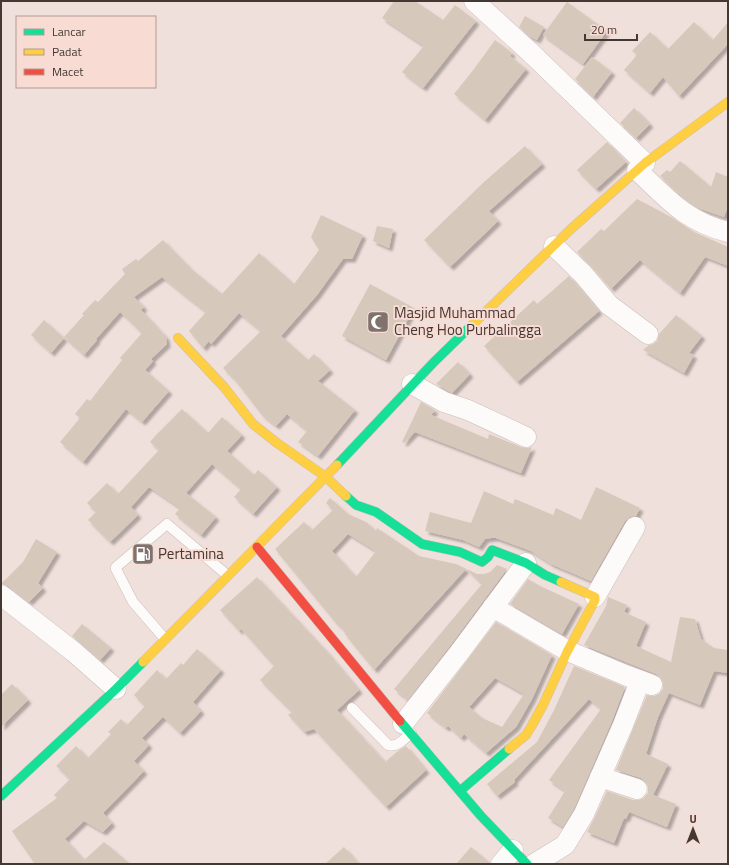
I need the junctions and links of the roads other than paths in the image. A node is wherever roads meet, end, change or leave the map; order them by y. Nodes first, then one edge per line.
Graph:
1 (474, 1) edge
2 (728, 102) edge
3 (641, 167) junction
4 (728, 232) edge
5 (554, 246) junction
6 (648, 334) dead end
7 (178, 338) dead end
8 (412, 384) junction
9 (526, 437) dead end
10 (326, 477) junction
11 (635, 527) dead end
12 (257, 547) junction
13 (526, 563) junction
14 (227, 575) junction
15 (1, 595) edge
16 (595, 597) junction
17 (493, 607) junction
18 (165, 639) junction
19 (568, 651) junction
20 (116, 689) junction
21 (352, 708) dead end
22 (407, 728) junction
23 (600, 777) junction
24 (637, 789) dead end
25 (460, 791) junction
26 (1, 796) edge
27 (507, 857) edge
28 (527, 864) edge
29 (534, 864) edge

1 - 3 street
2 - 3 street
3 - 4 street
3 - 5 street
5 - 6 street
5 - 8 street
7 - 10 street
8 - 9 street
8 - 10 street
10 - 12 street
10 - 13 street
11 - 16 street
12 - 14 street
12 - 22 street
13 - 16 street
13 - 17 street
14 - 18 street
14 - 18 lane
15 - 20 street
16 - 19 street
17 - 19 street
17 - 22 street
18 - 20 street
19 - 23 street
19 - 25 street
20 - 26 street
21 - 22 lane
22 - 25 street
23 - 24 street
23 - 29 street
25 - 27 street
27 - 28 street

